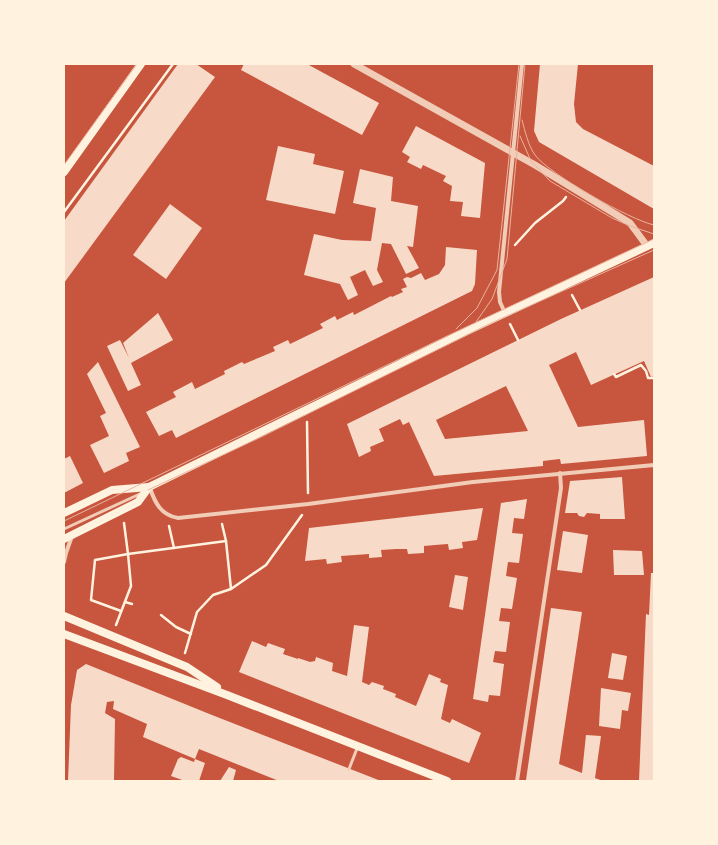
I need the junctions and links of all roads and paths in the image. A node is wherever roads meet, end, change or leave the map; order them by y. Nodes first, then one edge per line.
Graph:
1 (141, 64) edge
2 (173, 64) edge
3 (354, 64) edge
4 (522, 64) edge
5 (514, 154) junction
6 (64, 172) edge
7 (572, 188) junction
8 (64, 212) edge
9 (650, 245) edge
10 (503, 261) junction
11 (566, 284) junction
12 (580, 310) dead end
13 (505, 313) junction
14 (518, 340) dead end
15 (614, 374) dead end
16 (654, 378) edge
17 (307, 410) junction
18 (654, 465) edge
19 (560, 473) junction
20 (149, 489) junction
21 (308, 504) junction
22 (122, 510) junction
23 (64, 513) edge
24 (167, 514) junction
25 (220, 514) junction
26 (64, 529) edge
27 (74, 534) junction
28 (64, 539) edge
29 (226, 541) junction
30 (174, 548) junction
31 (128, 554) junction
32 (64, 562) edge
33 (231, 589) junction
34 (125, 602) junction
35 (132, 604) dead end
36 (161, 615) dead end
37 (64, 616) edge
38 (64, 634) edge
39 (191, 634) junction
40 (182, 665) junction
41 (227, 695) junction
42 (358, 746) junction
43 (349, 769) dead end
44 (447, 781) edge
45 (517, 781) edge

1 - 6 main road
2 - 8 path
3 - 5 street
4 - 5 street
5 - 7 street
5 - 10 street
7 - 9 street
7 - 10 path
9 - 11 main road
10 - 13 street
11 - 12 path
11 - 13 main road
13 - 14 path
13 - 17 main road
15 - 16 path
17 - 20 main road
17 - 21 path
18 - 19 street
19 - 21 street
19 - 45 street
20 - 22 main road
20 - 23 main road
20 - 24 street
20 - 26 lane
21 - 25 street
21 - 33 path
22 - 27 main road
22 - 31 path
24 - 25 street
24 - 30 path
25 - 29 path
27 - 28 main road
27 - 32 street
29 - 30 path
29 - 33 path
30 - 31 path
31 - 34 path
31 - 34 path
33 - 39 path
34 - 35 path
36 - 39 path
37 - 40 main road
38 - 41 main road
39 - 40 path
40 - 41 main road
41 - 42 main road
42 - 43 lane
42 - 44 main road

